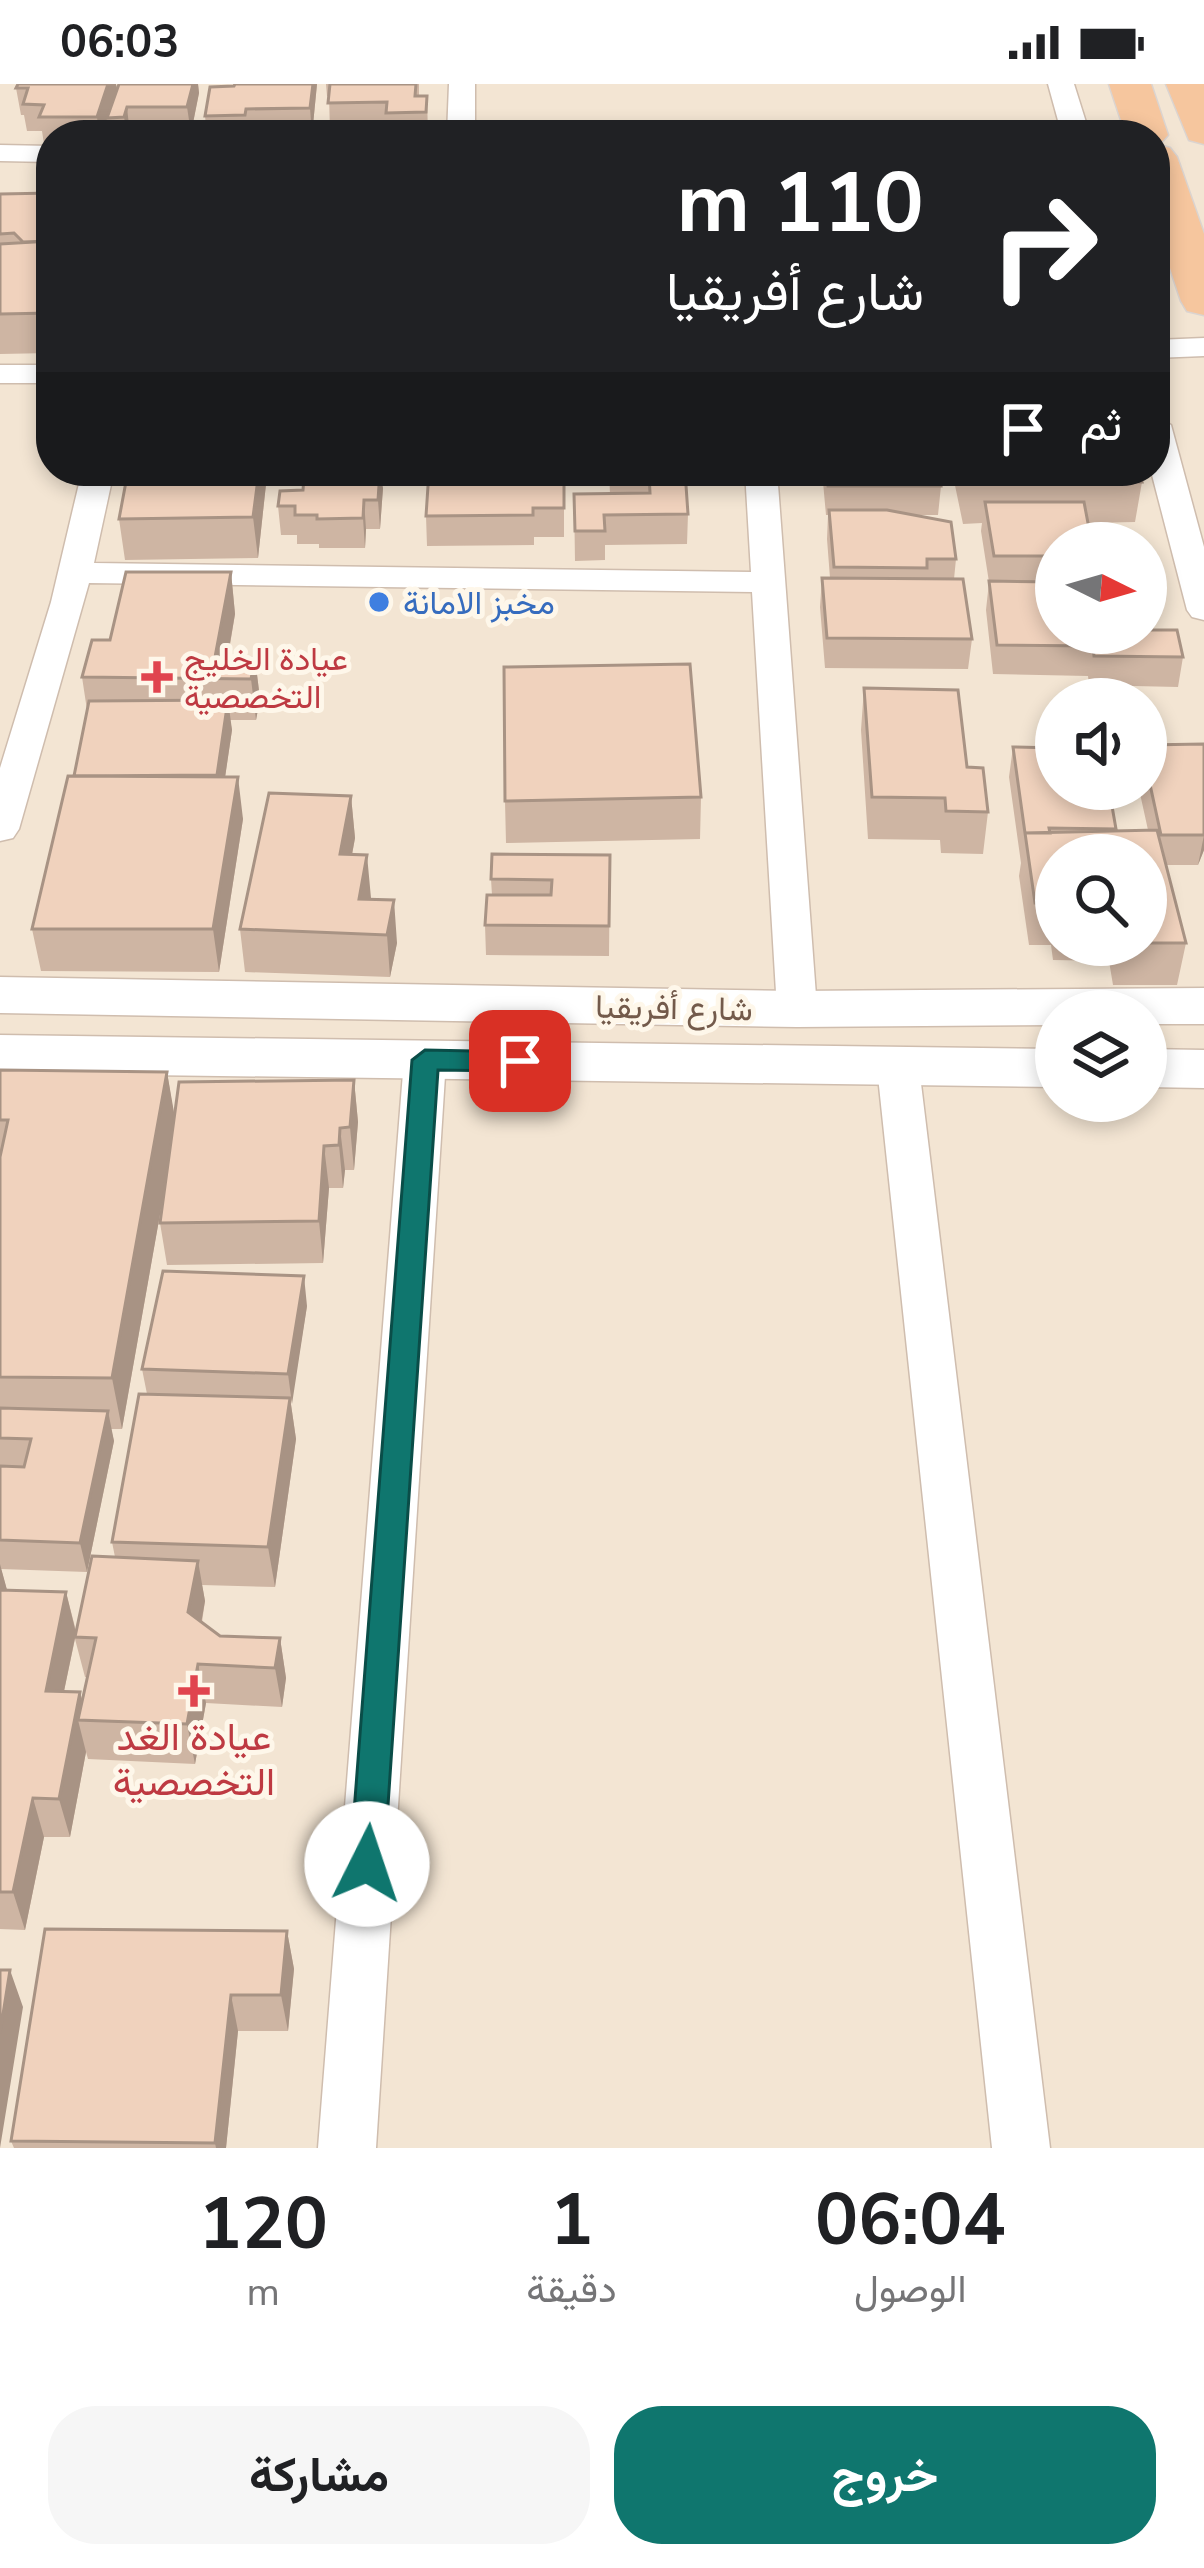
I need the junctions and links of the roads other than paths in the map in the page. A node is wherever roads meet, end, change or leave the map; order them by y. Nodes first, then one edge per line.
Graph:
1 (462, 84) edge
2 (1061, 84) edge
3 (1130, 84) edge
4 (1187, 84) edge
5 (461, 120) edge
6 (1072, 120) edge
7 (1142, 120) edge
8 (1204, 130) edge
9 (0, 153) edge
10 (36, 154) edge
11 (1170, 202) edge
12 (1204, 301) edge
13 (1204, 347) edge
14 (1170, 348) edge
15 (0, 374) edge
16 (36, 374) edge
17 (1170, 482) edge
18 (94, 486) edge
19 (762, 486) edge
20 (74, 573) junction
21 (767, 582) junction
22 (1204, 610) edge
23 (0, 829) edge
24 (0, 995) edge
25 (1204, 1006) edge
26 (797, 1009) junction
27 (0, 1054) edge
28 (425, 1060) junction
29 (898, 1067) junction
30 (1035, 1068) edge
31 (1167, 1068) edge
32 (1204, 1069) edge
33 (347, 2148) edge
34 (1021, 2148) edge

1 - 5 street
2 - 6 street
3 - 7 highway
4 - 8 highway
9 - 10 street
11 - 12 highway
13 - 14 street
15 - 16 street
17 - 22 street
18 - 20 street
19 - 21 street
20 - 21 street
20 - 23 street
21 - 26 street
24 - 26 street, شارع أفريقيا
25 - 26 street, شارع أفريقيا
27 - 28 street, شارع أفريقيا
28 - 29 street, شارع أفريقيا
28 - 33 street
29 - 30 street, شارع أفريقيا
29 - 34 street
31 - 32 street

